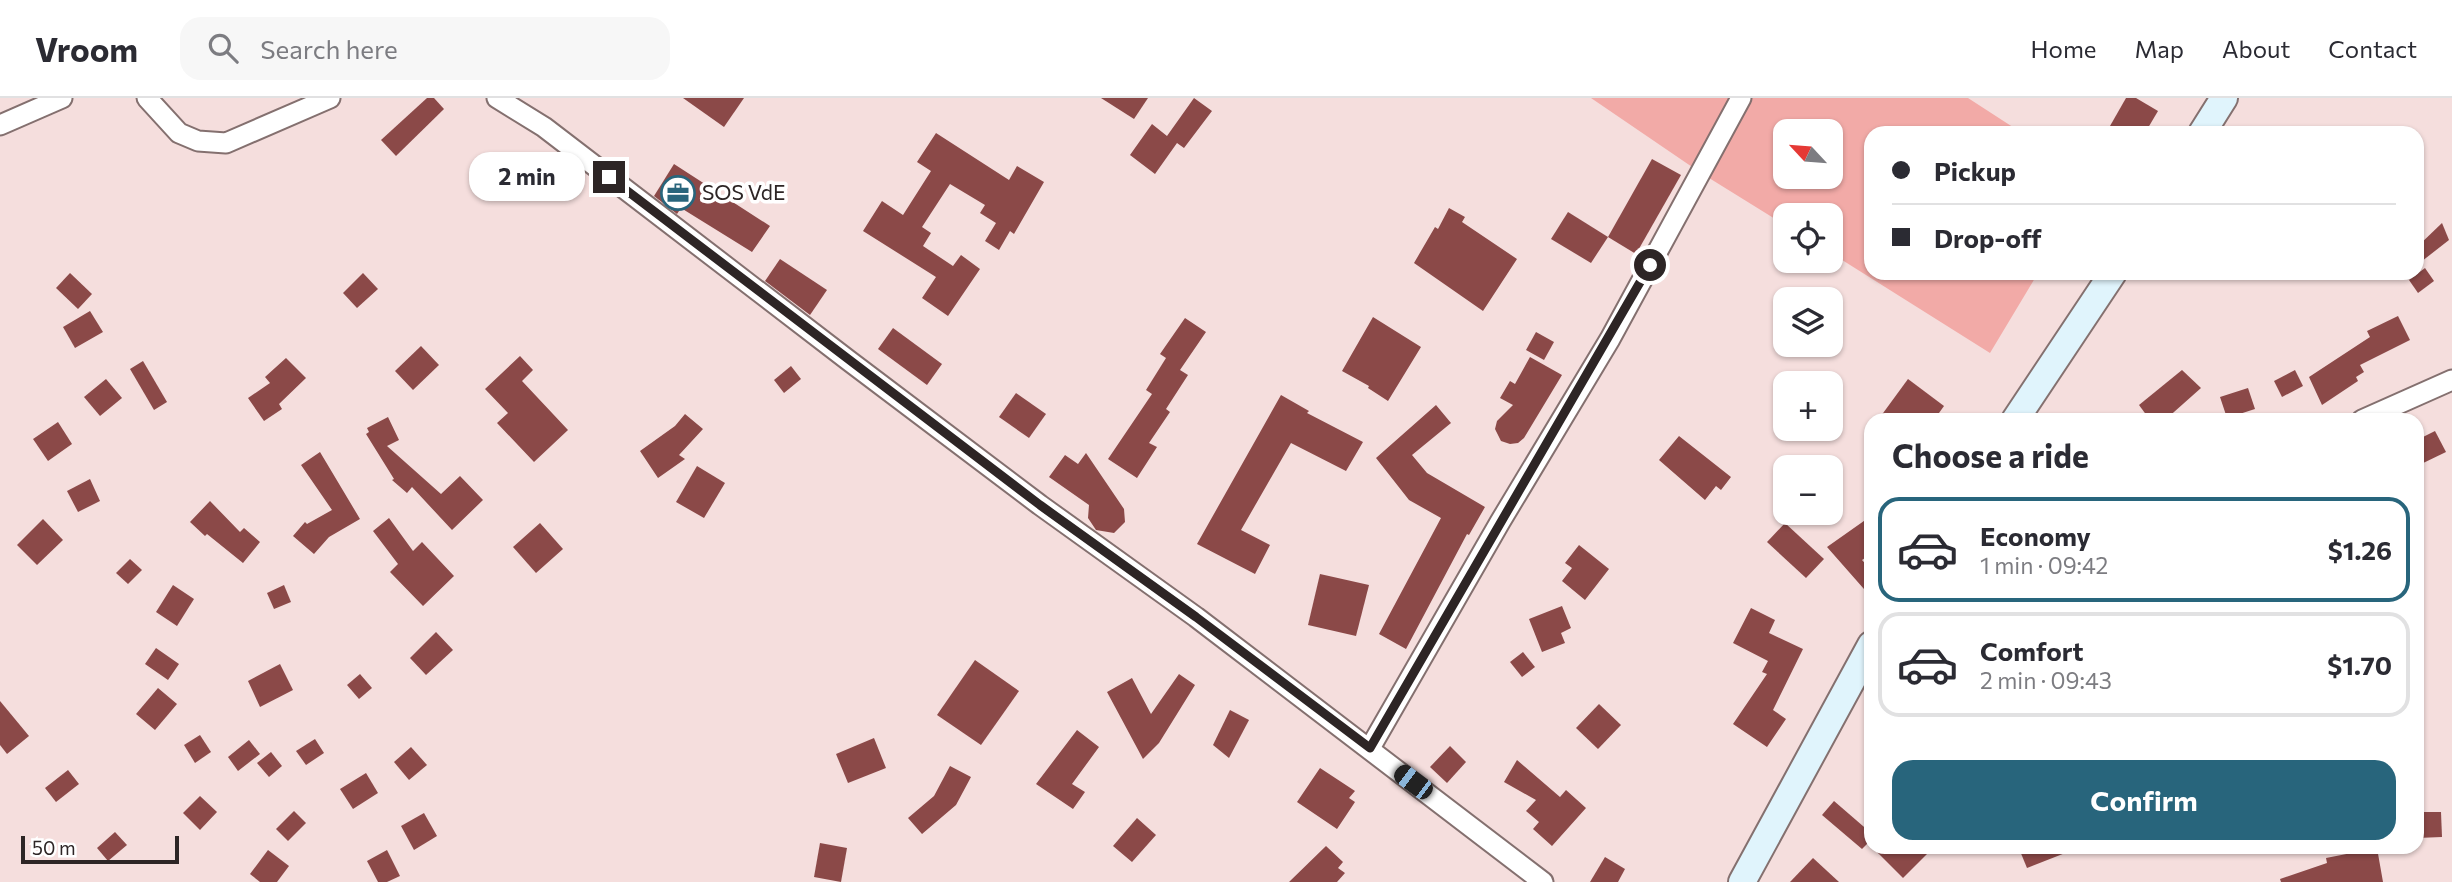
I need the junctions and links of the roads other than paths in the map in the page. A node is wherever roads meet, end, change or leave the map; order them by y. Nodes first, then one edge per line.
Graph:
1 (62, 98) edge
2 (147, 98) edge
3 (330, 98) edge
4 (497, 98) edge
5 (1741, 98) edge
6 (2224, 98) edge
7 (0, 125) edge
8 (2206, 126) edge
9 (2108, 280) edge
10 (2452, 380) edge
11 (2020, 413) edge
12 (2378, 413) edge
13 (1864, 658) edge
14 (1370, 748) junction
15 (1543, 882) edge
16 (1742, 882) edge

1 - 7 street
2 - 3 street
4 - 14 street
5 - 14 street
6 - 8 main road
9 - 11 main road
10 - 12 street
13 - 16 main road
14 - 15 street

